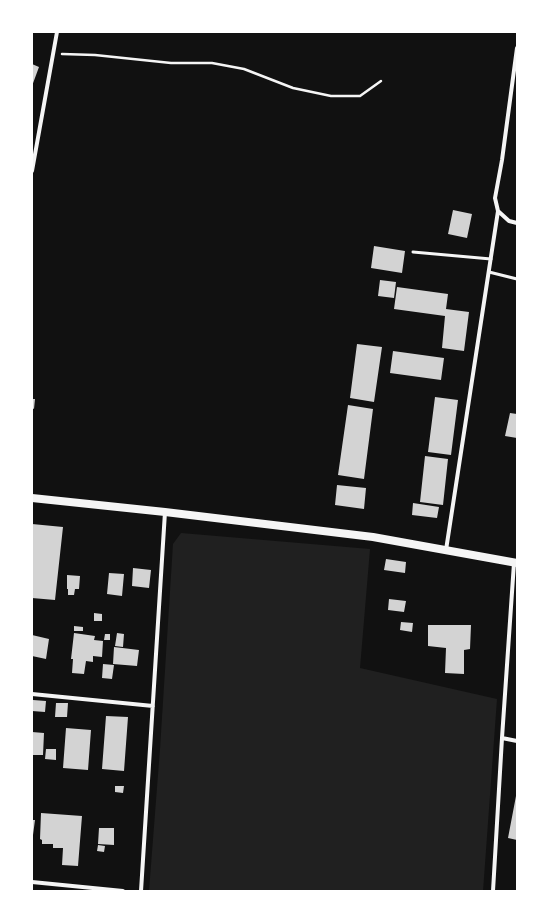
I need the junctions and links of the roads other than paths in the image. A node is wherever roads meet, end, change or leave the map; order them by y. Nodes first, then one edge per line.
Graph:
1 (57, 32) edge
2 (517, 48) edge
3 (516, 72) edge
4 (32, 171) edge
5 (498, 211) junction
6 (517, 223) edge
7 (412, 252) dead end
8 (491, 259) junction
9 (489, 272) junction
10 (517, 279) edge
11 (32, 498) edge
12 (165, 512) junction
13 (446, 550) junction
14 (516, 563) edge
15 (32, 694) edge
16 (154, 706) junction
17 (502, 738) junction
18 (517, 741) edge
19 (32, 882) edge
20 (123, 891) edge
21 (141, 891) edge
22 (493, 891) edge

1 - 4 street
2 - 3 street
3 - 5 street
5 - 6 street
5 - 8 street
7 - 8 lane
8 - 9 street
9 - 10 lane
9 - 13 street
11 - 12 main road
12 - 13 main road
12 - 16 street
13 - 14 main road
14 - 17 street
15 - 16 street
16 - 21 street
17 - 18 street
17 - 22 street
19 - 20 street

